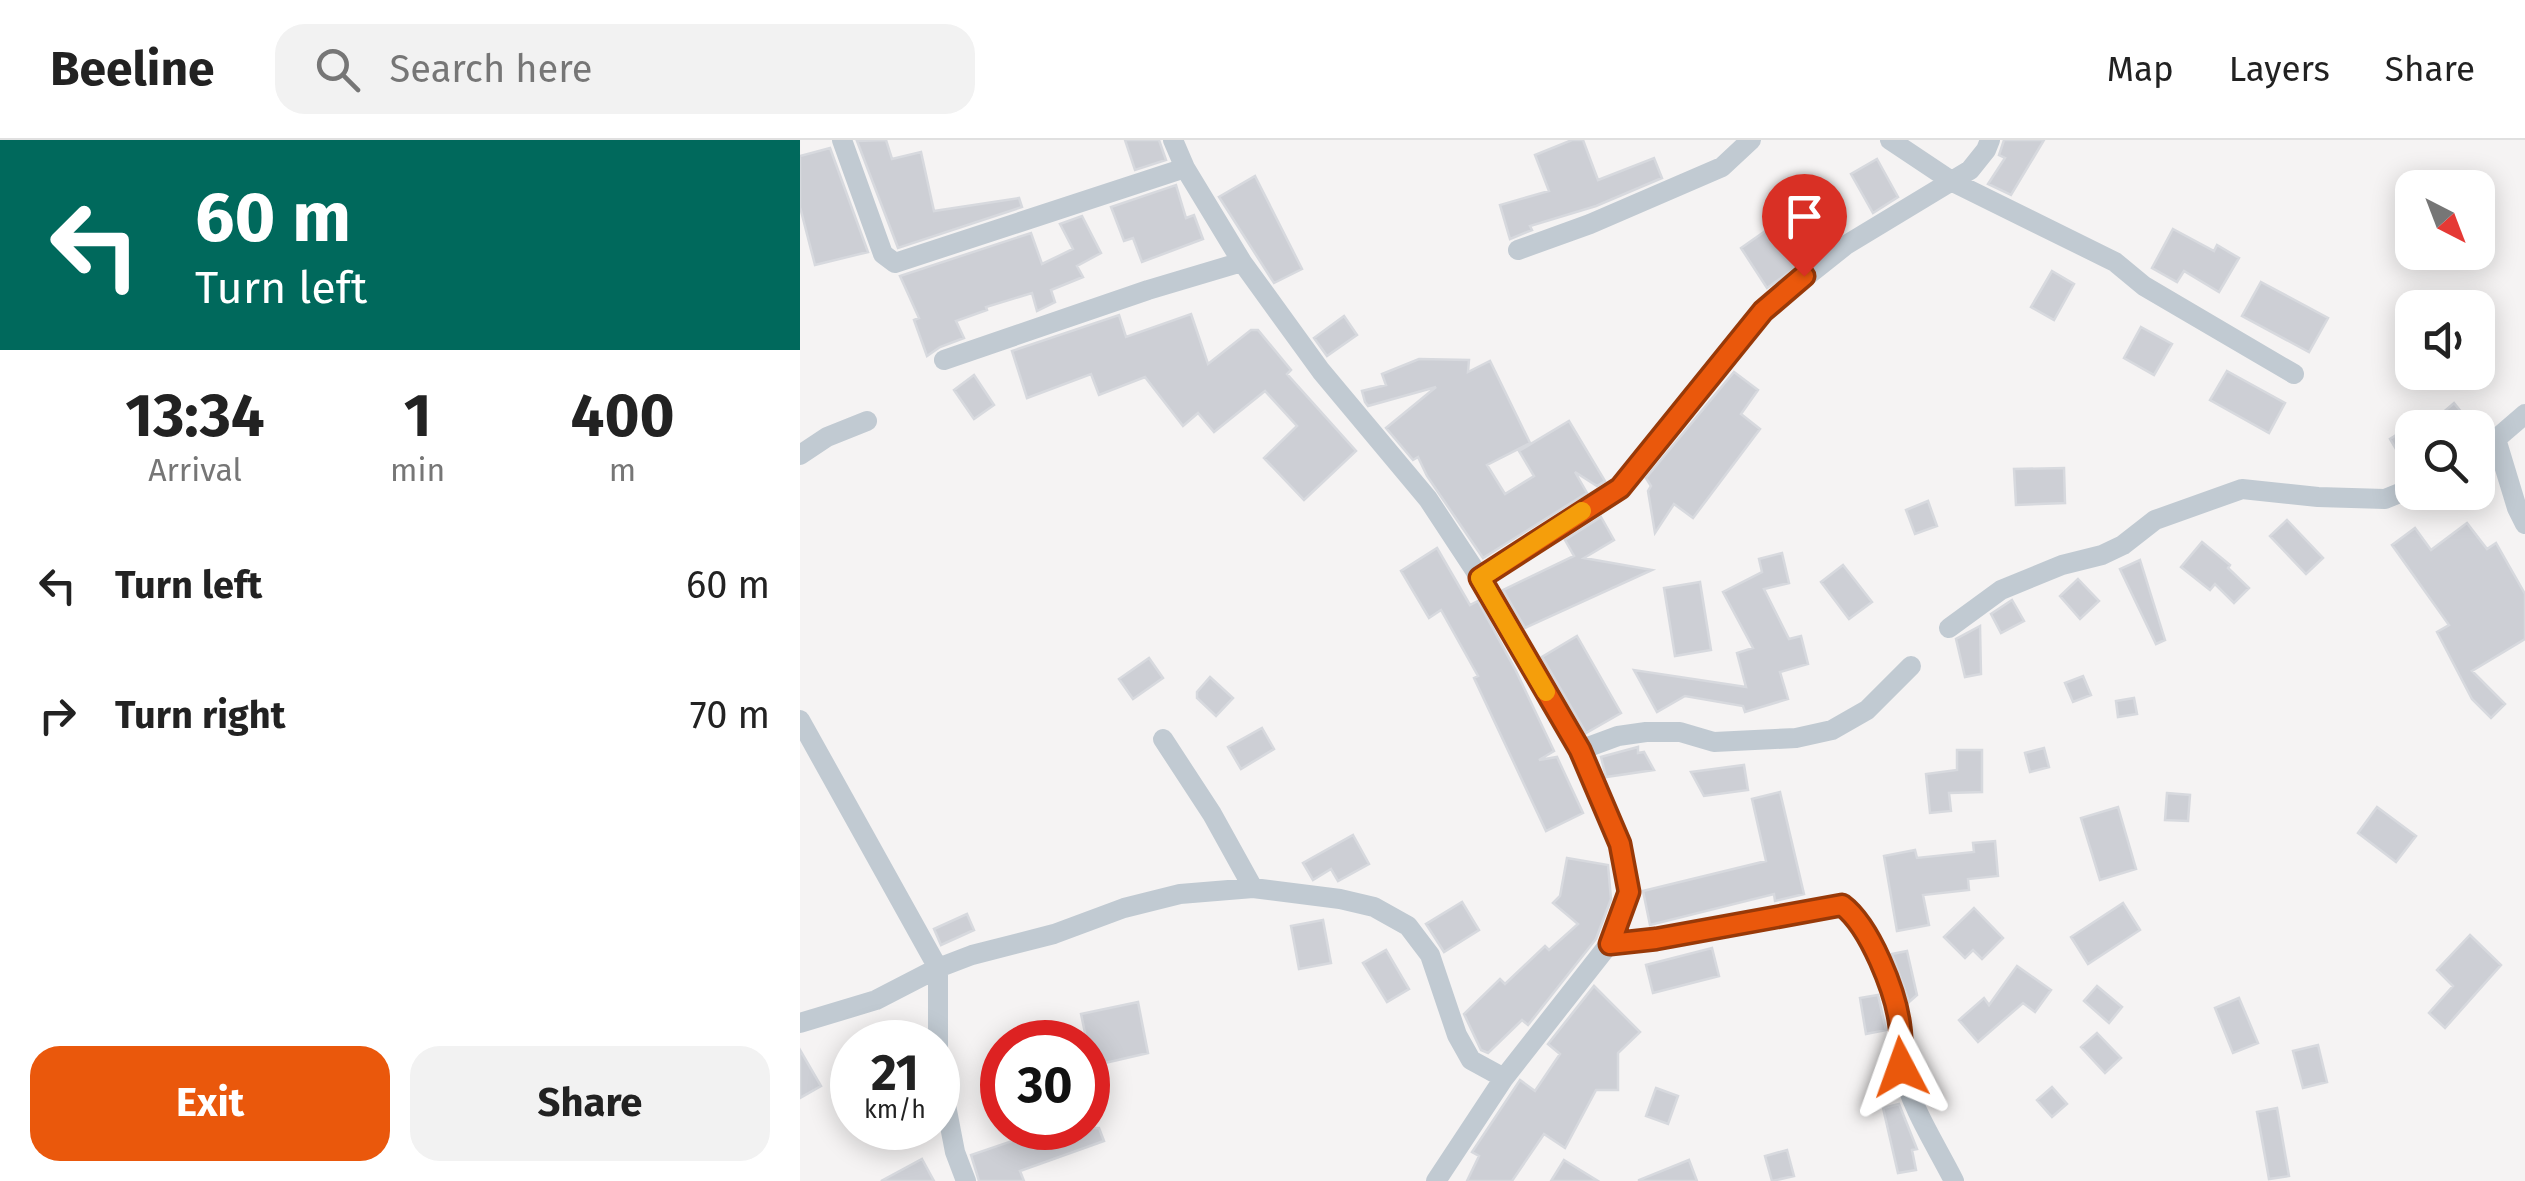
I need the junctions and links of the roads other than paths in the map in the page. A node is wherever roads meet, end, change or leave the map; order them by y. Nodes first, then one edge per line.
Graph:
1 (842, 140) edge
2 (1174, 140) edge
3 (1751, 140) edge
4 (1890, 140) edge
5 (1990, 140) edge
6 (1186, 168) junction
7 (1953, 182) junction
8 (1518, 250) dead end
9 (1242, 262) junction
10 (944, 360) dead end
11 (2294, 374) dead end
12 (2525, 414) edge
13 (867, 421) dead end
14 (2495, 437) edge
15 (800, 455) edge
16 (2495, 463) edge
17 (2395, 496) edge
18 (2525, 524) edge
19 (1480, 578) junction
20 (1948, 628) dead end
21 (1911, 666) dead end
22 (800, 720) edge
23 (1163, 740) dead end
24 (1580, 750) junction
25 (1253, 888) junction
26 (1610, 944) junction
27 (938, 968) junction
28 (800, 1023) edge
29 (1504, 1078) junction
30 (966, 1181) edge
31 (1436, 1181) edge
32 (1954, 1181) edge

1 - 6 street
2 - 6 street
3 - 8 street
4 - 7 street
5 - 7 street
6 - 9 street
7 - 11 street
7 - 19 street
9 - 10 street
9 - 19 street
12 - 14 street
13 - 15 street
16 - 18 street
17 - 20 street
19 - 24 street
21 - 24 street
22 - 27 street
23 - 25 street
24 - 26 street
25 - 27 street
25 - 29 street
26 - 29 street
26 - 32 street
27 - 28 street
27 - 30 street
29 - 31 street

